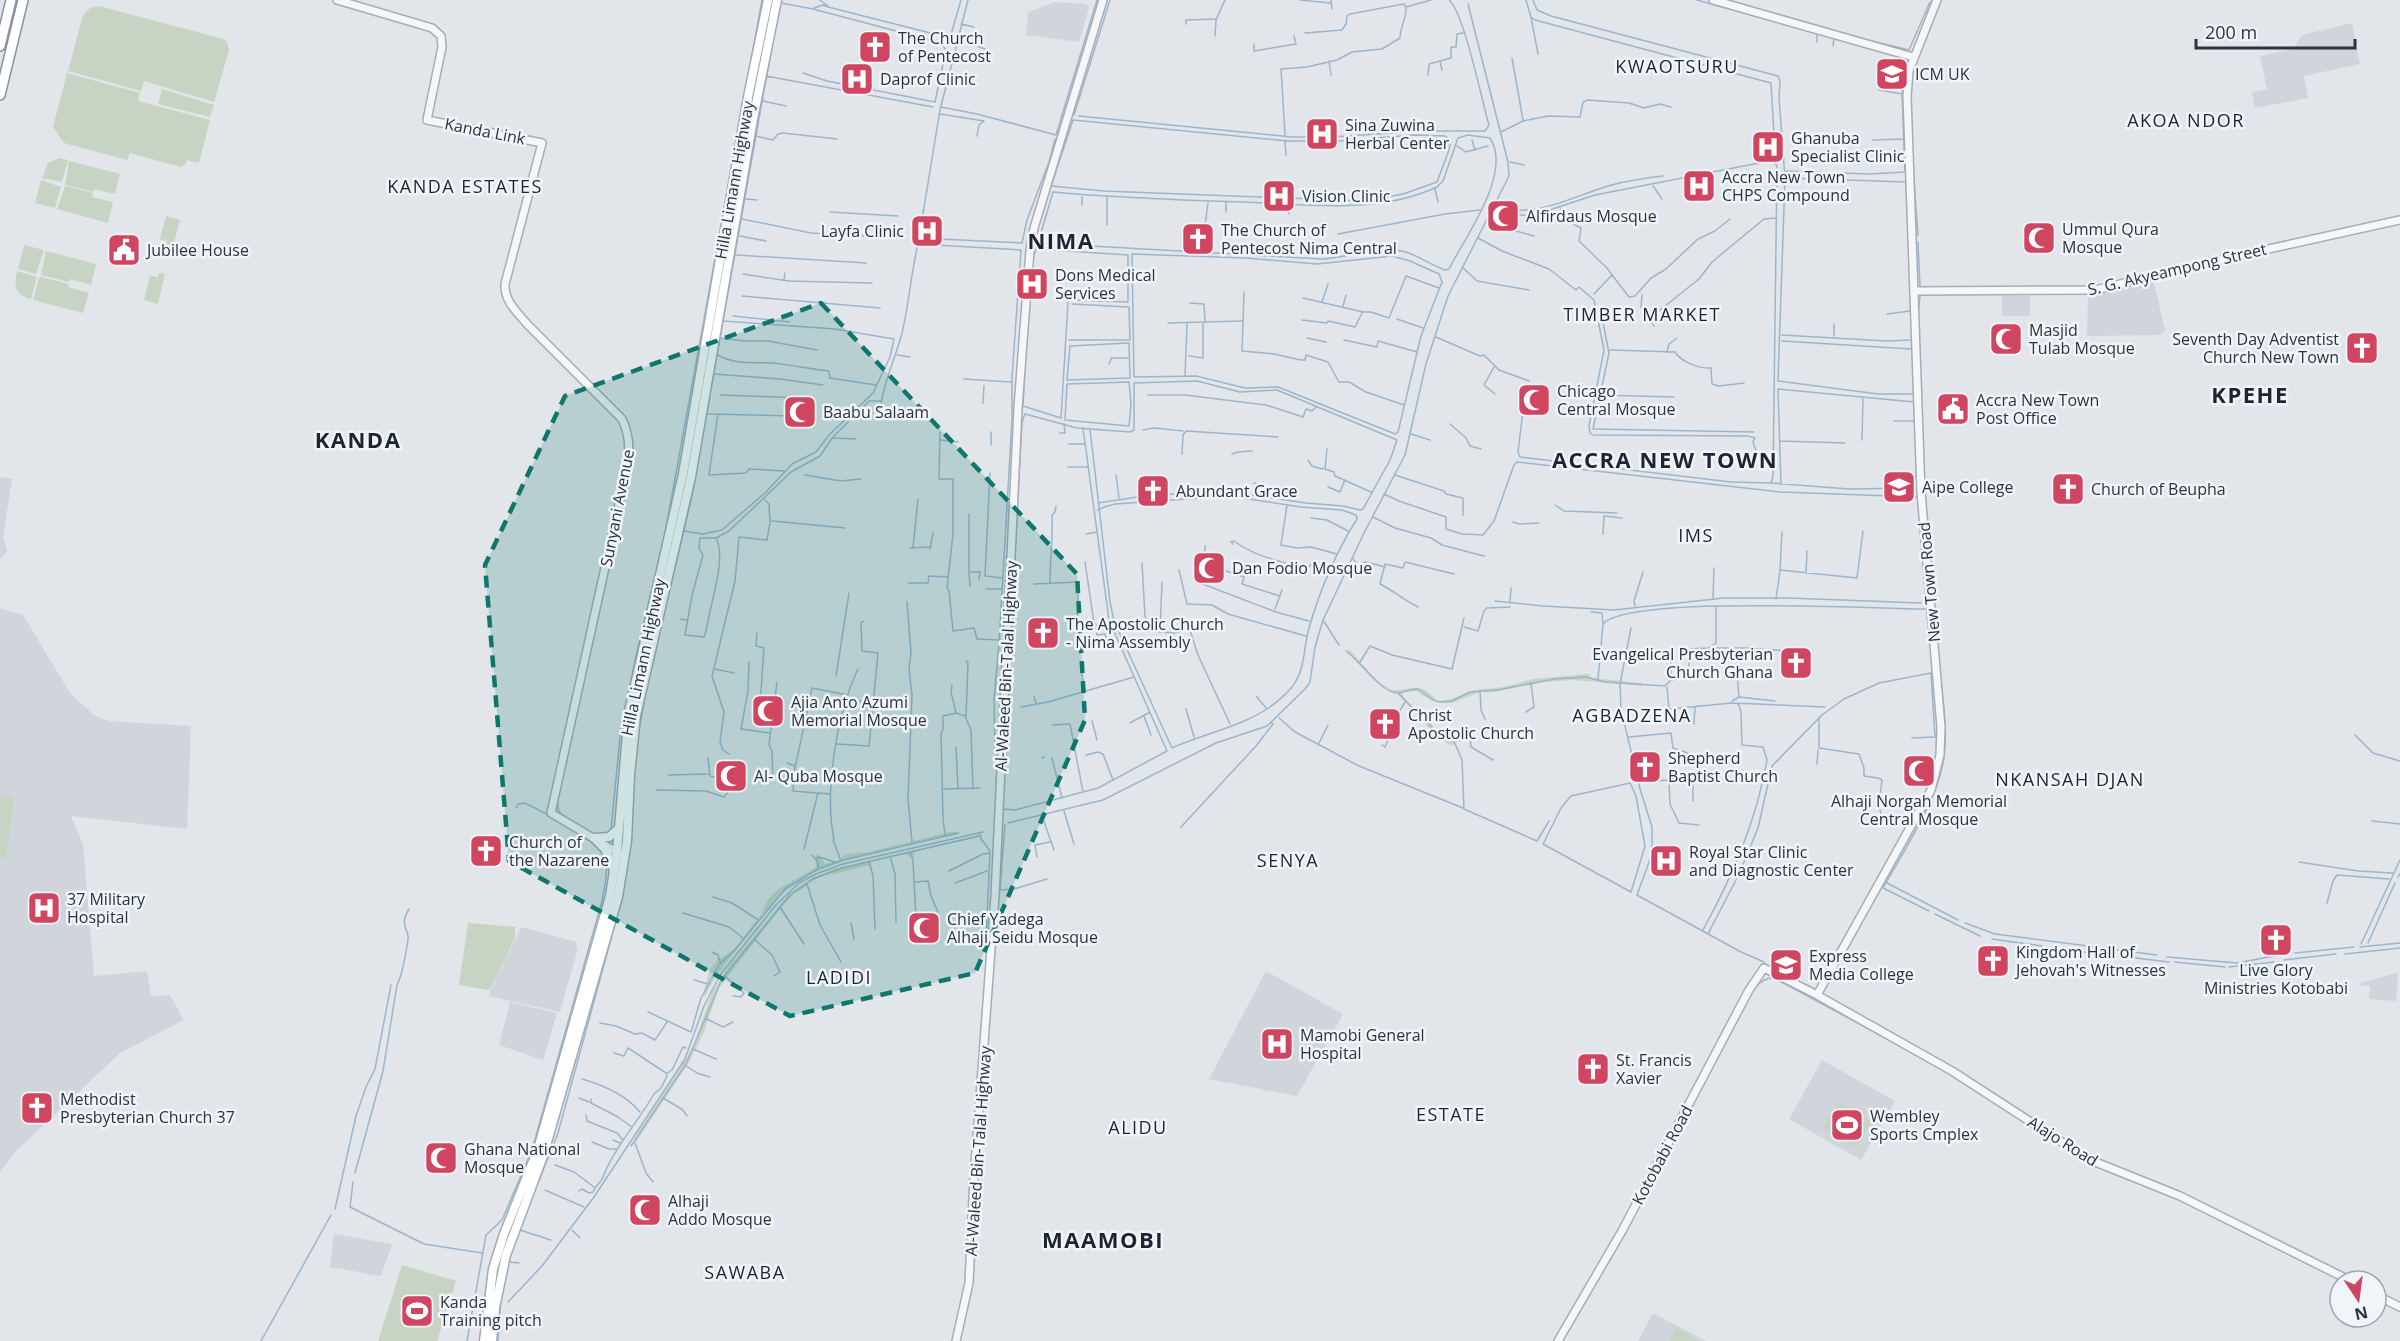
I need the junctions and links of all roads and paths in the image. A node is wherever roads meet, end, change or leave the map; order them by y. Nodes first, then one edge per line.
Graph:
1 (11, 0) edge
2 (23, 0) edge
3 (337, 0) edge
4 (768, 0) edge
5 (777, 0) edge
6 (1103, 0) edge
7 (1713, 0) edge
8 (1937, 0) edge
9 (0, 46) edge
10 (1913, 57) junction
11 (0, 94) edge
12 (542, 143) joint
13 (2400, 220) edge
14 (1915, 291) junction
15 (618, 829) junction
16 (594, 838) junction
17 (617, 851) junction
18 (623, 864) junction
19 (614, 871) junction
20 (1764, 969) joint
21 (1817, 995) junction
22 (2328, 1270) edge
23 (484, 1341) edge
24 (492, 1341) edge
25 (957, 1341) edge
26 (1558, 1341) edge

1 - 9 highway
2 - 11 highway
3 - 12 street, Kanda Link
4 - 15 main road, Hilla Limann Highway
5 - 18 main road, Hilla Limann Highway
6 - 25 street, Al-Waleed Bin-Talal Highway
7 - 10 street
8 - 10 street, New Town Road
10 - 14 street, New Town Road
12 - 16 street, Sunyani Avenue
13 - 14 street, S. G. Akyeampong Street
14 - 21 street, New Town Road
15 - 16 main road
15 - 17 main road, Hilla Limann Highway
16 - 17 street
16 - 19 main road
17 - 18 street
17 - 19 main road, Hilla Limann Highway
18 - 24 main road, Hilla Limann Highway
19 - 23 main road, Hilla Limann Highway
20 - 21 street, Alajo Road
20 - 26 street, Kotobabi Road
21 - 22 street, Alajo Road

